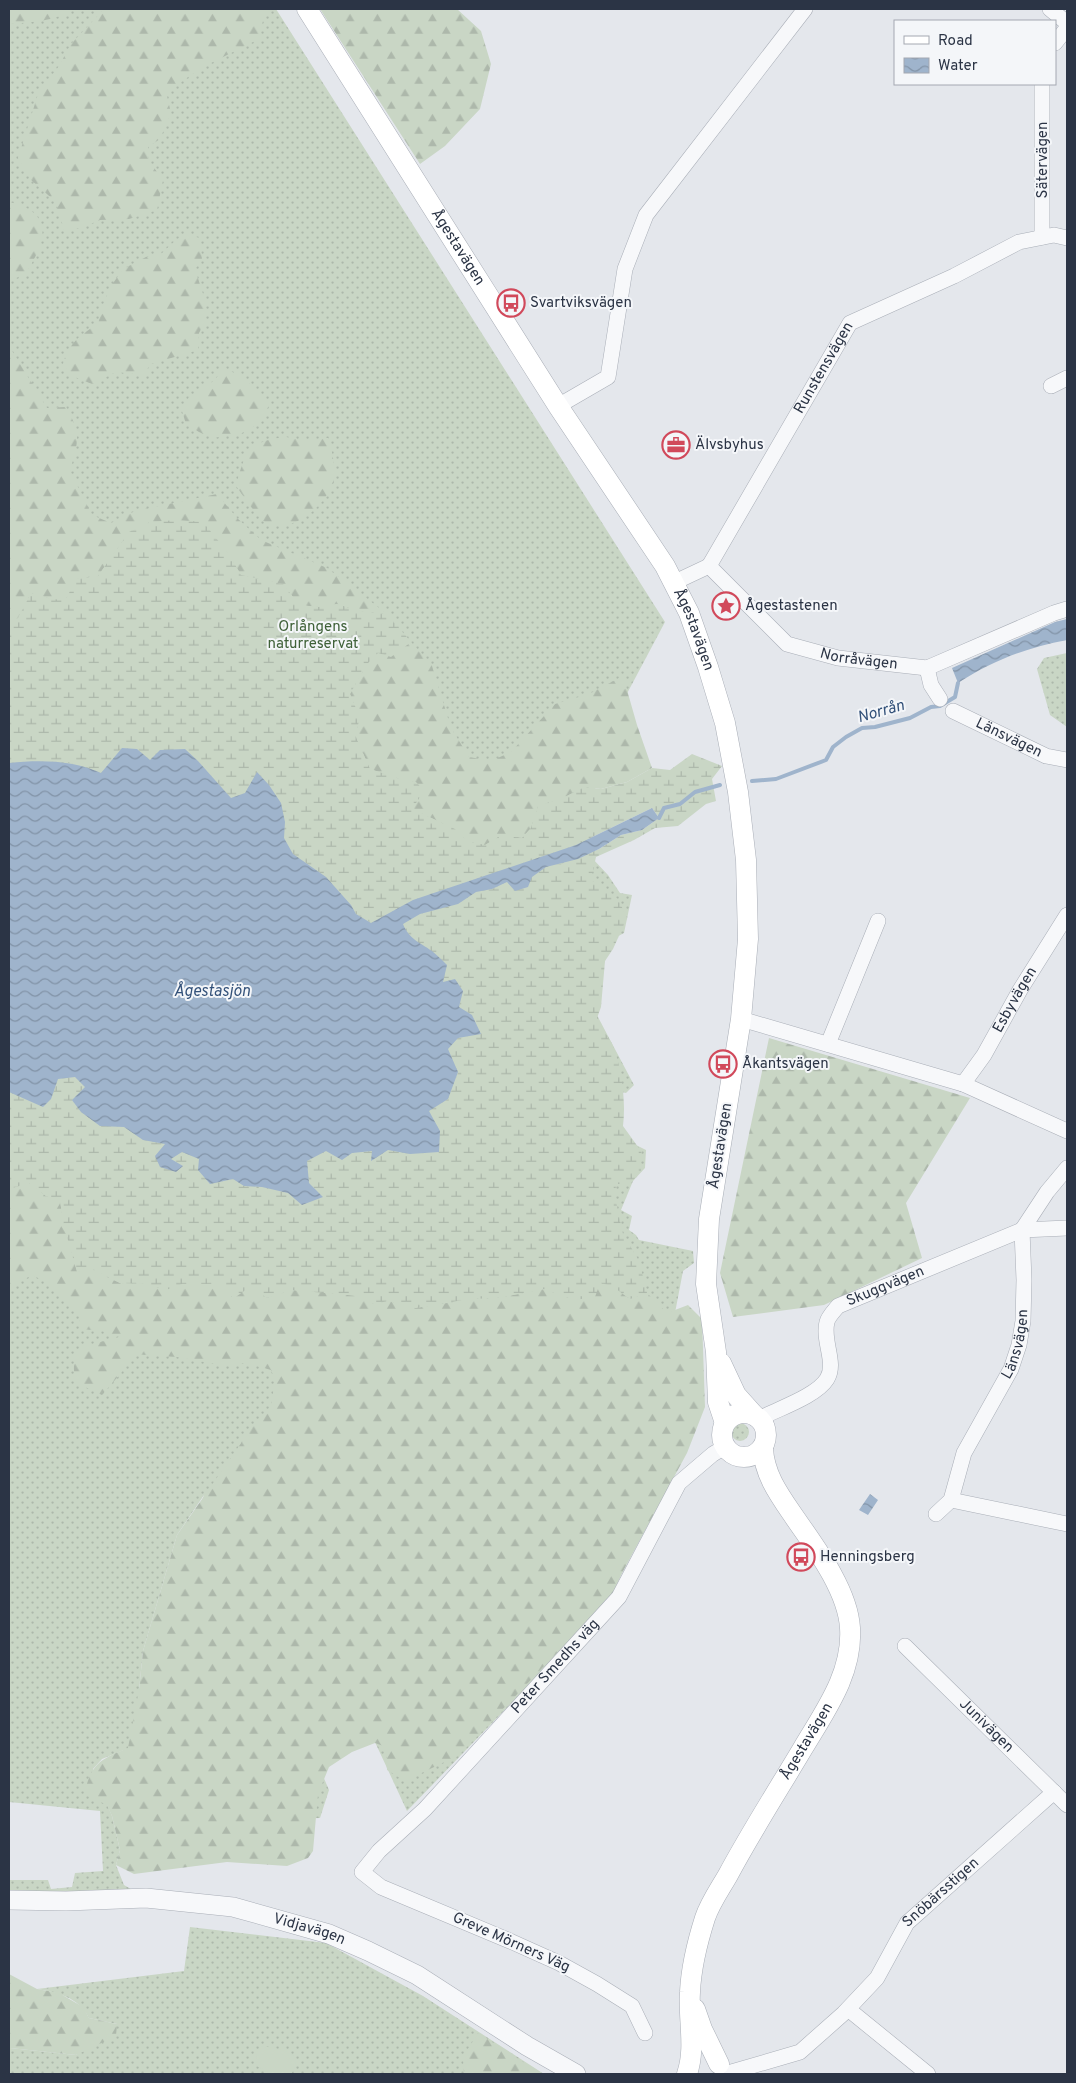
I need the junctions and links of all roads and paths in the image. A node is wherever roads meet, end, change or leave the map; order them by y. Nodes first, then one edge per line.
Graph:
1 (306, 9) edge
2 (805, 9) edge
3 (1050, 9) edge
4 (1067, 23) edge
5 (1067, 28) edge
6 (1056, 42) edge
7 (1042, 85) edge
8 (1042, 237) junction
9 (1067, 238) edge
10 (1067, 378) edge
11 (1050, 386) dead end
12 (558, 406) junction
13 (709, 566) junction
14 (675, 582) junction
15 (1067, 609) edge
16 (927, 668) junction
17 (940, 699) dead end
18 (953, 711) dead end
19 (1067, 760) edge
20 (1067, 915) edge
21 (878, 921) dead end
22 (741, 1019) junction
23 (828, 1044) junction
24 (963, 1084) junction
25 (1067, 1131) edge
26 (1067, 1168) edge
27 (1067, 1228) edge
28 (1022, 1230) junction
29 (716, 1352) junction
30 (758, 1419) junction
31 (725, 1423) junction
32 (725, 1447) junction
33 (763, 1448) junction
34 (746, 1458) junction
35 (776, 1491) junction
36 (951, 1500) junction
37 (936, 1514) dead end
38 (1067, 1524) edge
39 (904, 1646) dead end
40 (1054, 1792) junction
41 (1067, 1804) edge
42 (362, 1872) joint
43 (9, 1900) edge
44 (690, 1992) junction
45 (848, 2009) junction
46 (646, 2033) dead end
47 (725, 2071) edge
48 (571, 2073) edge
49 (687, 2073) edge
50 (928, 2074) edge

1 - 12 main road, Ågestavägen
2 - 12 street
3 - 4 street
5 - 6 street
7 - 8 street, Sätervägen
8 - 9 street, Runstensvägen
8 - 13 street, Runstensvägen
10 - 11 street
12 - 14 main road, Ågestavägen
13 - 14 street
13 - 16 street, Norråvägen
14 - 22 main road, Ågestavägen
15 - 16 street, Norråvägen
16 - 17 street
18 - 19 street, Länsvägen
20 - 24 street, Esbyvägen
21 - 23 street
22 - 23 street
22 - 29 main road, Ågestavägen
23 - 24 street
24 - 25 street
26 - 28 street
27 - 28 street
28 - 30 street, Skuggvägen
28 - 36 street, Länsvägen
29 - 30 main road, Ågestavägen
29 - 31 main road, Ågestavägen
30 - 31 main road
30 - 33 main road
31 - 32 main road
32 - 34 main road
32 - 42 street, Peter Smedhs väg
33 - 34 main road
33 - 35 main road, Ågestavägen
34 - 35 main road, Ågestavägen
35 - 44 main road, Ågestavägen
36 - 37 street
36 - 38 street
39 - 40 street, Junivägen
40 - 41 street, Junivägen
40 - 45 street, Snöbärsstigen
42 - 46 street, Greve Mörners Väg
43 - 48 street, Vidjavägen
44 - 47 main road, Ågestavägen
44 - 49 main road, Ågestavägen
45 - 47 street, Snöbärsstigen
45 - 50 street
47 - 49 main road

